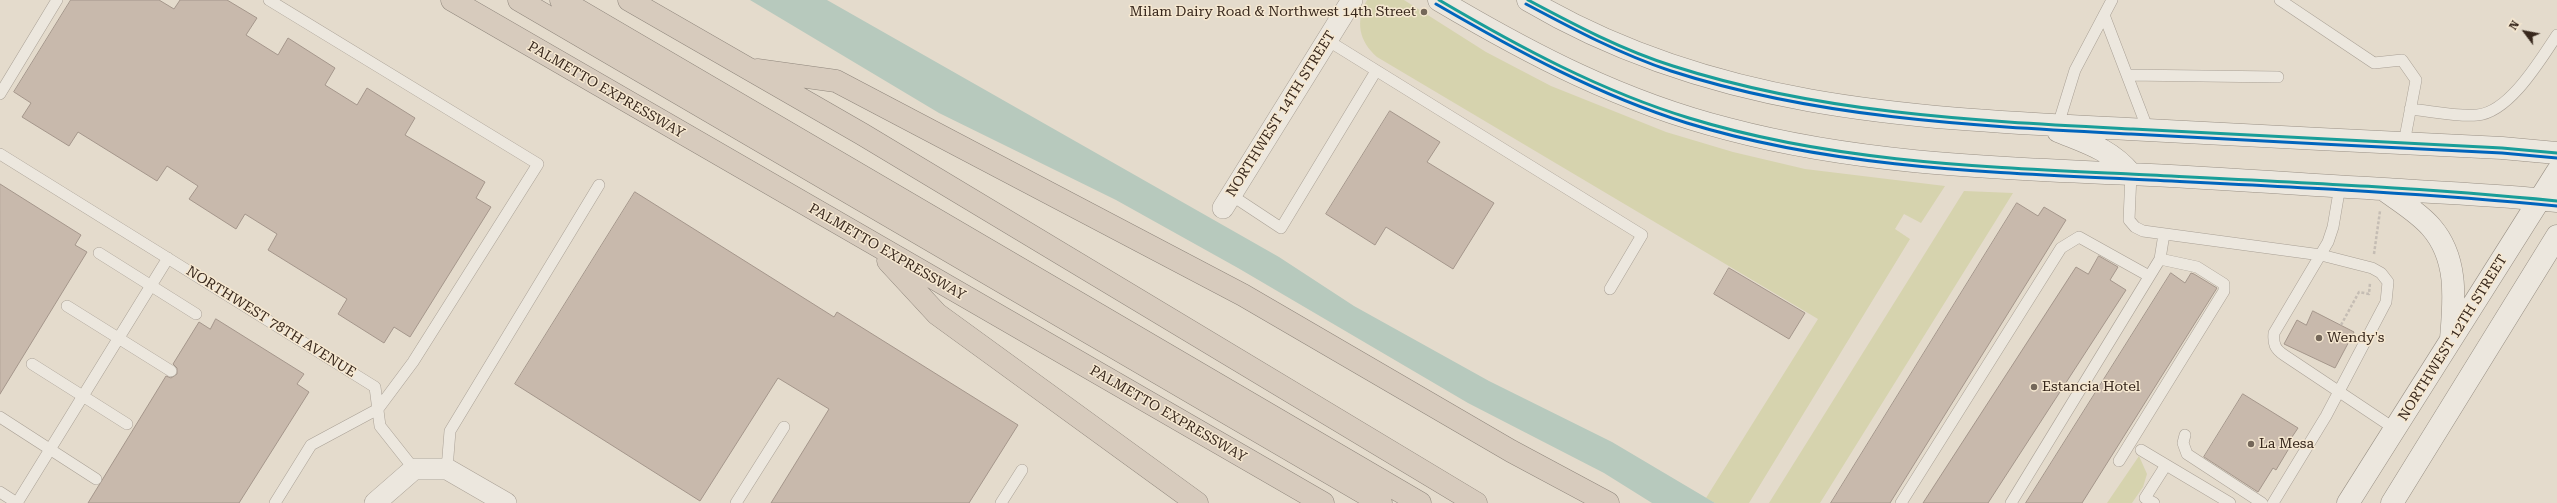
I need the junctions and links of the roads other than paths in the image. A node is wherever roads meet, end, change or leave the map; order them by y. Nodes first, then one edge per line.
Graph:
1 (57, 0) edge
2 (269, 0) edge
3 (452, 0) edge
4 (519, 0) edge
5 (561, 0) edge
6 (629, 0) edge
7 (1352, 0) edge
8 (1439, 0) edge
9 (1528, 0) edge
10 (2112, 0) edge
11 (2280, 0) edge
12 (2104, 15) junction
13 (2557, 35) edge
14 (1327, 40) junction
15 (746, 68) junction
16 (1376, 71) junction
17 (2127, 75) junction
18 (2278, 77) dead end
19 (0, 94) edge
20 (2410, 109) junction
21 (2049, 125) junction
22 (2148, 130) junction
23 (2404, 143) junction
24 (2557, 153) edge
25 (0, 154) edge
26 (2557, 172) edge
27 (2131, 174) junction
28 (599, 185) dead end
29 (2340, 186) junction
30 (2382, 200) junction
31 (2549, 200) edge
32 (1227, 202) joint
33 (2164, 234) junction
34 (2557, 236) edge
35 (872, 244) junction
36 (99, 253) dead end
37 (2321, 255) junction
38 (168, 258) junction
39 (2160, 259) junction
40 (2149, 276) junction
41 (151, 285) junction
42 (1610, 289) dead end
43 (67, 306) dead end
44 (196, 314) dead end
45 (118, 339) junction
46 (2451, 342) junction
47 (32, 364) dead end
48 (171, 371) dead end
49 (2338, 391) junction
50 (83, 396) junction
51 (378, 409) junction
52 (0, 416) edge
53 (127, 424) dead end
54 (784, 427) dead end
55 (2395, 429) junction
56 (2185, 435) dead end
57 (50, 450) junction
58 (2141, 450) dead end
59 (2118, 461) dead end
60 (2166, 465) junction
61 (414, 469) junction
62 (447, 469) junction
63 (1022, 470) dead end
64 (96, 480) dead end
65 (0, 492) edge
66 (496, 500) edge
67 (2148, 501) edge
68 (17, 503) edge
69 (275, 503) edge
70 (375, 503) edge
71 (736, 503) edge
72 (1001, 503) edge
73 (1197, 503) edge
74 (1323, 503) edge
75 (1381, 503) edge
76 (1420, 503) edge
77 (1476, 503) edge
78 (1608, 503) edge
79 (1901, 503) edge
80 (2011, 503) edge
81 (2230, 503) edge
82 (2262, 503) edge
83 (2273, 503) edge
84 (2348, 503) edge
85 (2392, 503) edge

1 - 19 lane
2 - 51 lane
3 - 35 highway, PALMETTO EXPRESSWAY
4 - 75 highway
5 - 76 highway
6 - 15 highway
7 - 14 street, NORTHWEST 14TH STREET
8 - 27 main road
9 - 21 main road
10 - 12 lane
11 - 20 lane
12 - 17 lane
12 - 21 lane
13 - 20 lane
14 - 16 lane
14 - 32 street, NORTHWEST 14TH STREET
15 - 77 highway
15 - 78 highway
16 - 32 lane
16 - 42 lane
17 - 18 lane
17 - 22 lane
20 - 23 lane
21 - 22 main road
21 - 27 main road
22 - 23 main road
23 - 24 main road
25 - 38 lane, NORTHWEST 78TH AVENUE
26 - 31 main road, NORTHWEST 12TH STREET
27 - 29 main road
27 - 33 lane
28 - 62 lane
29 - 30 main road
29 - 37 lane
30 - 31 main road
30 - 46 main road
31 - 46 main road, NORTHWEST 12TH STREET
33 - 37 lane
33 - 39 lane
34 - 85 main road
35 - 73 highway
35 - 74 highway, PALMETTO EXPRESSWAY
36 - 41 lane
37 - 49 lane
37 - 49 lane
38 - 41 lane
38 - 51 lane, NORTHWEST 78TH AVENUE
39 - 40 lane
39 - 59 lane
40 - 79 lane
40 - 80 lane
41 - 44 lane
41 - 45 lane
43 - 45 lane
45 - 48 lane
45 - 50 lane
46 - 55 main road, NORTHWEST 12TH STREET
47 - 50 lane
49 - 55 lane
49 - 83 lane
50 - 53 lane
50 - 57 lane
51 - 61 lane, NORTHWEST 78TH AVENUE
51 - 69 lane
52 - 57 lane
54 - 71 lane
55 - 84 main road, NORTHWEST 12TH STREET
56 - 82 lane
57 - 64 lane
57 - 68 lane
58 - 60 lane
60 - 67 lane
60 - 81 lane
61 - 62 street
61 - 70 street
62 - 66 street
63 - 72 lane
65 - 68 lane

